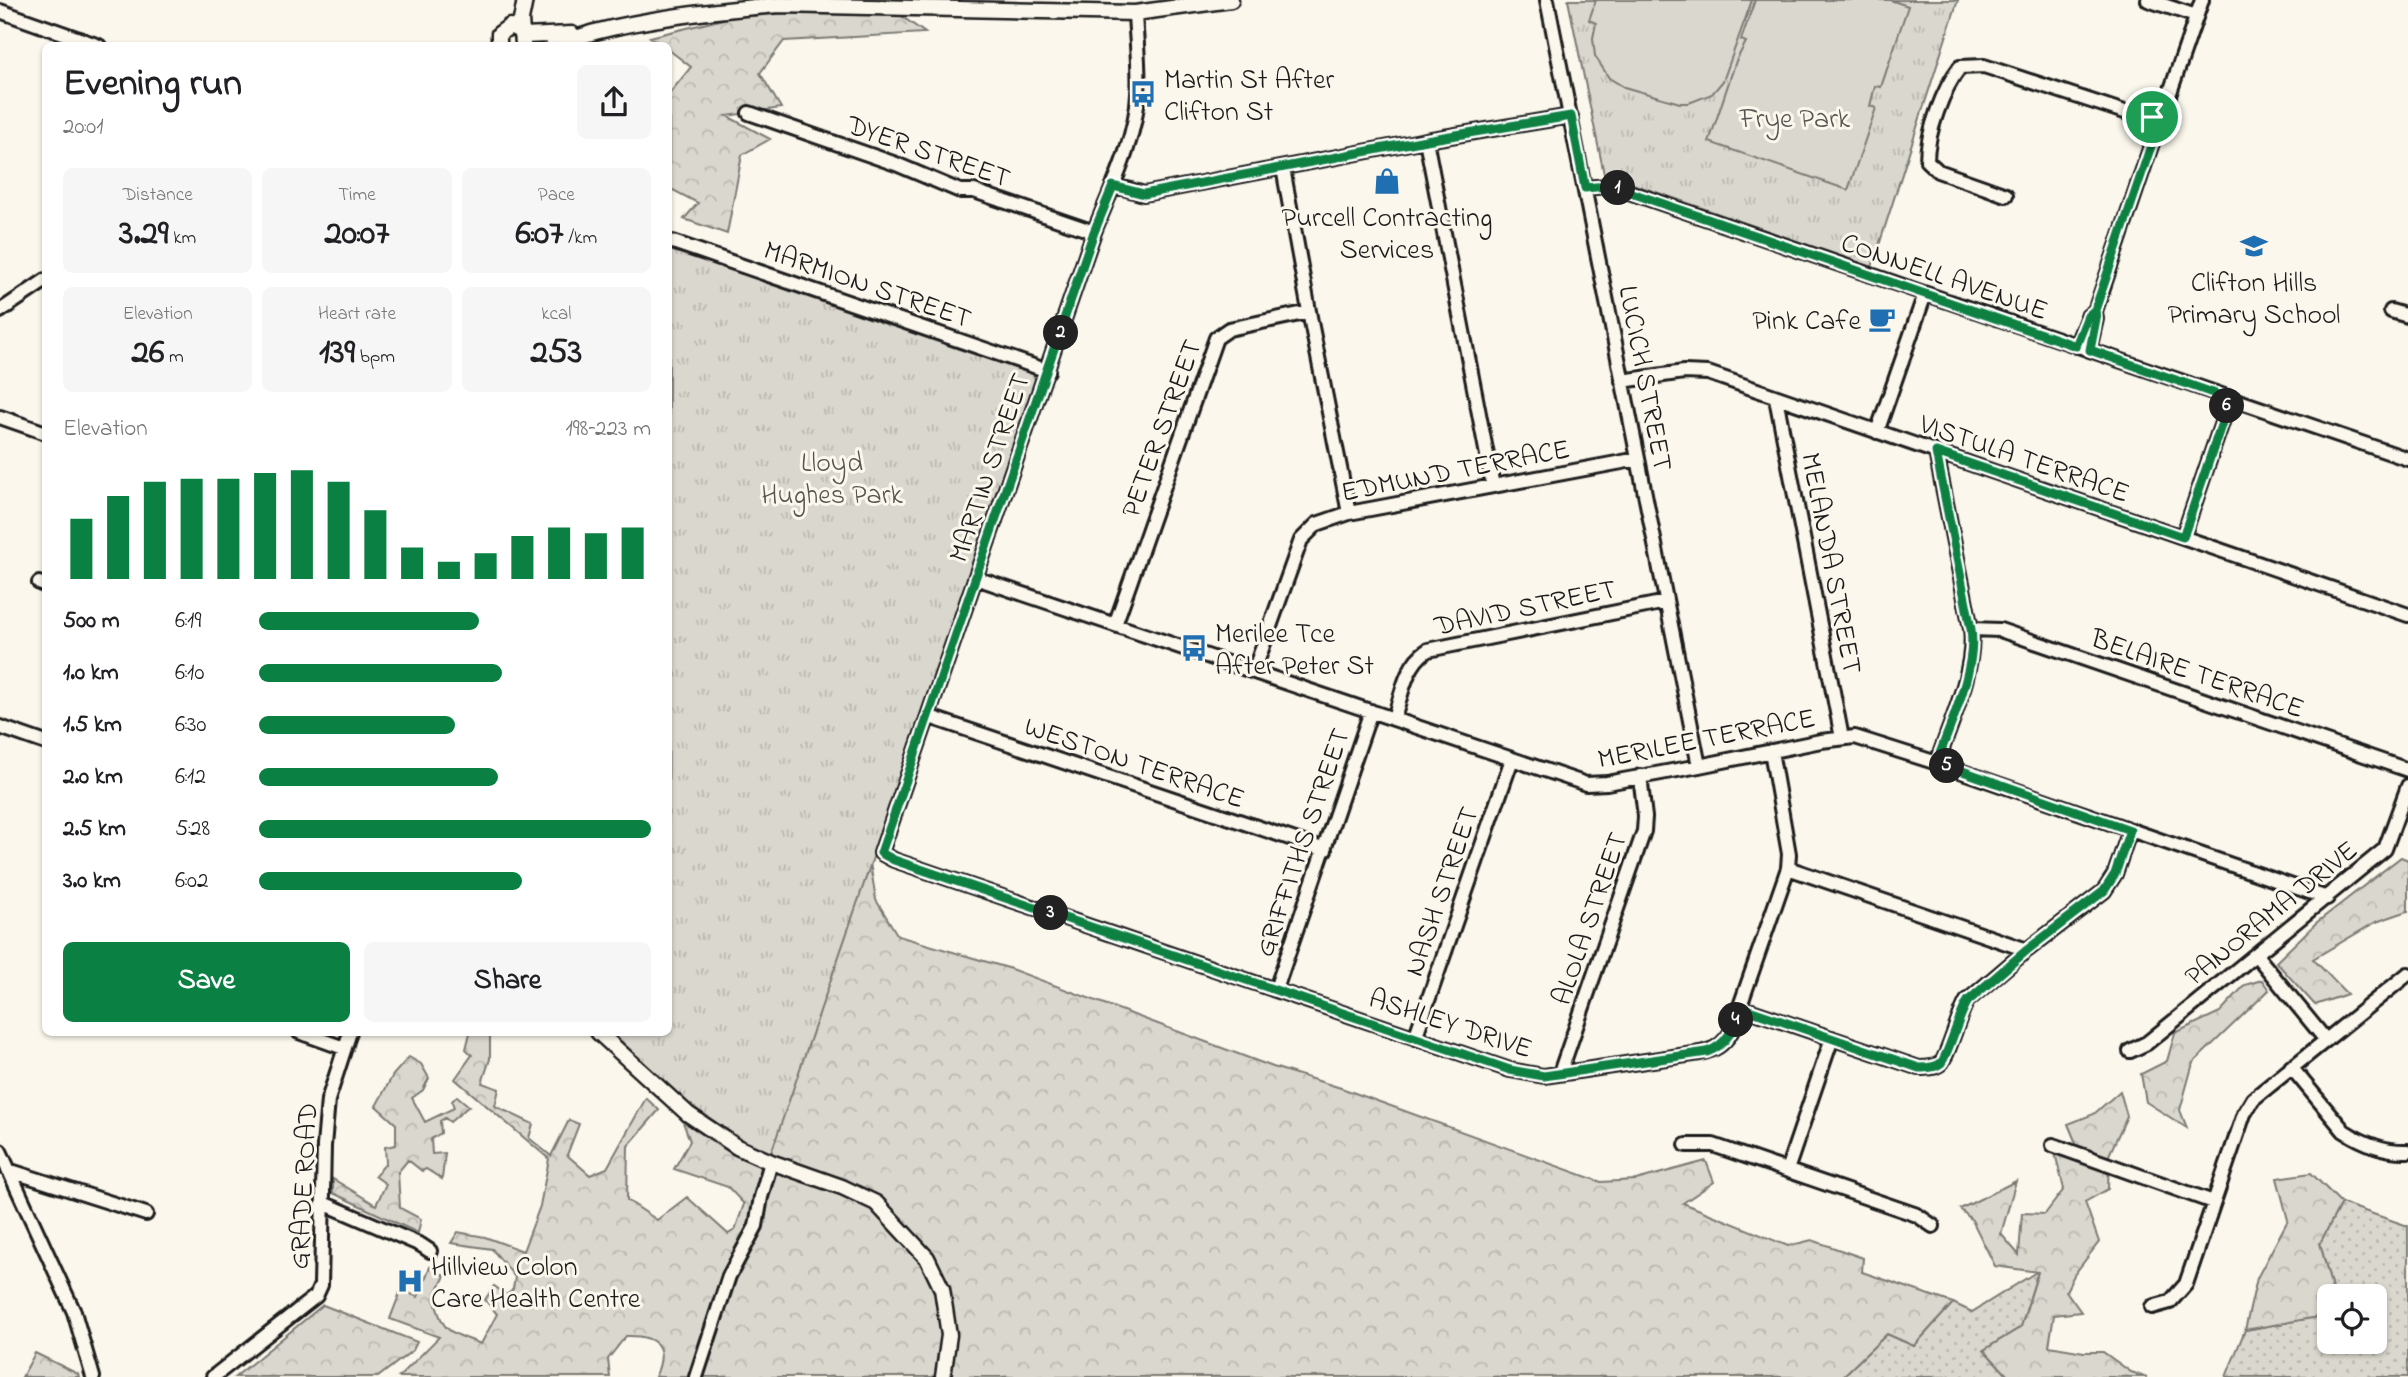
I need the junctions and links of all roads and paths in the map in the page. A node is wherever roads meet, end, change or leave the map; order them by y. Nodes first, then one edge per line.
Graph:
1 (516, 0) edge
2 (525, 0) edge
3 (1231, 0) edge
4 (1547, 0) edge
5 (2148, 0) edge
6 (2202, 0) edge
7 (0, 11) edge
8 (1135, 13) junction
9 (2196, 16) junction
10 (504, 28) junction
11 (594, 32) junction
12 (523, 38) edge
13 (88, 42) edge
14 (498, 42) edge
15 (565, 42) edge
16 (748, 113) dead end
17 (1571, 116) junction
18 (2153, 125) junction
19 (1426, 140) junction
20 (1283, 169) junction
21 (1113, 186) junction
22 (1585, 188) junction
23 (2006, 195) dead end
24 (1094, 232) junction
25 (673, 242) dead end
26 (42, 282) edge
27 (1925, 294) junction
28 (2095, 310) junction
29 (0, 311) edge
30 (2391, 311) dead end
31 (1309, 312) junction
32 (2408, 316) edge
33 (2076, 346) junction
34 (2090, 350) junction
35 (1048, 371) junction
36 (1622, 382) junction
37 (1776, 398) junction
38 (2230, 399) junction
39 (0, 416) edge
40 (42, 432) edge
41 (1877, 432) junction
42 (1936, 452) junction
43 (1638, 458) junction
44 (2408, 459) edge
45 (1493, 486) junction
46 (1349, 513) junction
47 (2183, 537) junction
48 (976, 578) junction
49 (1667, 602) junction
50 (2408, 615) edge
51 (1115, 625) junction
52 (1971, 629) junction
53 (1254, 671) junction
54 (1371, 711) junction
55 (930, 717) junction
56 (1394, 719) junction
57 (0, 727) edge
58 (1842, 738) junction
59 (42, 742) edge
60 (1771, 751) junction
61 (1512, 760) junction
62 (1937, 762) junction
63 (1699, 766) junction
64 (2408, 770) edge
65 (1640, 776) junction
66 (2408, 786) edge
67 (2130, 830) junction
68 (1325, 850) junction
69 (881, 853) joint
70 (1788, 868) junction
71 (2327, 898) junction
72 (2027, 950) junction
73 (2256, 955) junction
74 (2408, 974) edge
75 (1276, 989) junction
76 (1740, 1007) junction
77 (310, 1036) edge
78 (348, 1036) edge
79 (602, 1036) edge
80 (1415, 1038) junction
81 (1832, 1038) junction
82 (2325, 1039) junction
83 (344, 1048) junction
84 (2130, 1051) dead end
85 (2291, 1068) junction
86 (1560, 1073) junction
87 (1686, 1145) dead end
88 (2053, 1145) dead end
89 (2408, 1151) edge
90 (0, 1152) edge
91 (771, 1162) junction
92 (8, 1170) junction
93 (1787, 1170) junction
94 (2213, 1202) junction
95 (323, 1203) junction
96 (146, 1214) dead end
97 (1933, 1226) dead end
98 (430, 1251) dead end
99 (2152, 1307) dead end
100 (93, 1377) edge
101 (213, 1377) edge
102 (696, 1377) edge
103 (943, 1377) edge

1 - 10 main road
2 - 12 main road
3 - 8 main road
4 - 17 street, LUCICH STREET
5 - 9 street
6 - 9 street
7 - 13 street
8 - 11 main road
8 - 21 street, MARTIN STREET
9 - 18 street
10 - 12 main road
10 - 14 main road
11 - 12 main road
11 - 15 main road
16 - 24 street, DYER STREET
17 - 19 street
17 - 22 street, LUCICH STREET
18 - 23 street
18 - 28 street
19 - 20 street
19 - 45 street
20 - 21 street
20 - 31 street
21 - 24 street, MARTIN STREET
22 - 27 street, CONNELL AVENUE
22 - 36 street, LUCICH STREET
24 - 35 street, MARTIN STREET
25 - 35 street, MARMION STREET
26 - 29 street
27 - 33 street, CONNELL AVENUE
27 - 41 street
28 - 33 street
28 - 34 street
30 - 32 street
31 - 46 street
31 - 51 street, PETER STREET
33 - 34 street, CONNELL AVENUE
34 - 38 street, CONNELL AVENUE
35 - 48 street, MARTIN STREET
36 - 37 street, VISTULA TERRACE
36 - 43 street, LUCICH STREET
37 - 41 street, VISTULA TERRACE
37 - 58 street, MELANDA STREET
38 - 44 street, CONNELL AVENUE
38 - 47 street
39 - 40 street
41 - 42 street, VISTULA TERRACE
42 - 47 street, VISTULA TERRACE
42 - 52 street
43 - 45 street, EDMUND TERRACE
43 - 49 street, LUCICH STREET
45 - 46 street, EDMUND TERRACE
46 - 53 street, EDMUND TERRACE
47 - 50 street, VISTULA TERRACE
48 - 51 street, MERILEE TERRACE
48 - 55 street, MARTIN STREET
49 - 56 street, DAVID STREET
49 - 63 street, LUCICH STREET
51 - 53 street, MERILEE TERRACE
52 - 62 street
52 - 64 street, BELAIRE TERRACE
53 - 54 street, MERILEE TERRACE
54 - 56 street, MERILEE TERRACE
54 - 68 street, GRIFFITHS STREET
55 - 68 street, WESTON TERRACE
55 - 69 street, MARTIN STREET
56 - 61 street, MERILEE TERRACE
57 - 59 street
58 - 60 street, MERILEE TERRACE
58 - 62 street, MERILEE TERRACE
60 - 63 street, MERILEE TERRACE
60 - 70 street, ASHLEY DRIVE
61 - 65 street, MERILEE TERRACE
61 - 80 street, NASH STREET
62 - 67 street, MERILEE TERRACE
63 - 65 street, MERILEE TERRACE
65 - 86 street, ALOLA STREET
66 - 71 street, PANORAMA DRIVE
67 - 71 street, MERILEE TERRACE
67 - 72 street
68 - 75 street, GRIFFITHS STREET
69 - 75 street, ASHLEY DRIVE
70 - 72 street
70 - 76 street, ASHLEY DRIVE
71 - 73 street, PANORAMA DRIVE
72 - 81 street
73 - 82 street
73 - 84 street, PANORAMA DRIVE
74 - 82 street
75 - 80 street, ASHLEY DRIVE
76 - 81 street
76 - 86 street, ASHLEY DRIVE
77 - 83 street
78 - 83 street, GRADE ROAD
79 - 91 main road
80 - 86 street, ASHLEY DRIVE
81 - 93 street
82 - 85 street
83 - 95 street, GRADE ROAD
85 - 89 street
85 - 94 street
87 - 93 street
88 - 94 street
90 - 92 street
91 - 102 street
91 - 103 main road
92 - 96 street
92 - 100 street
93 - 97 street
94 - 99 street
95 - 98 street
95 - 101 street, GRADE ROAD

